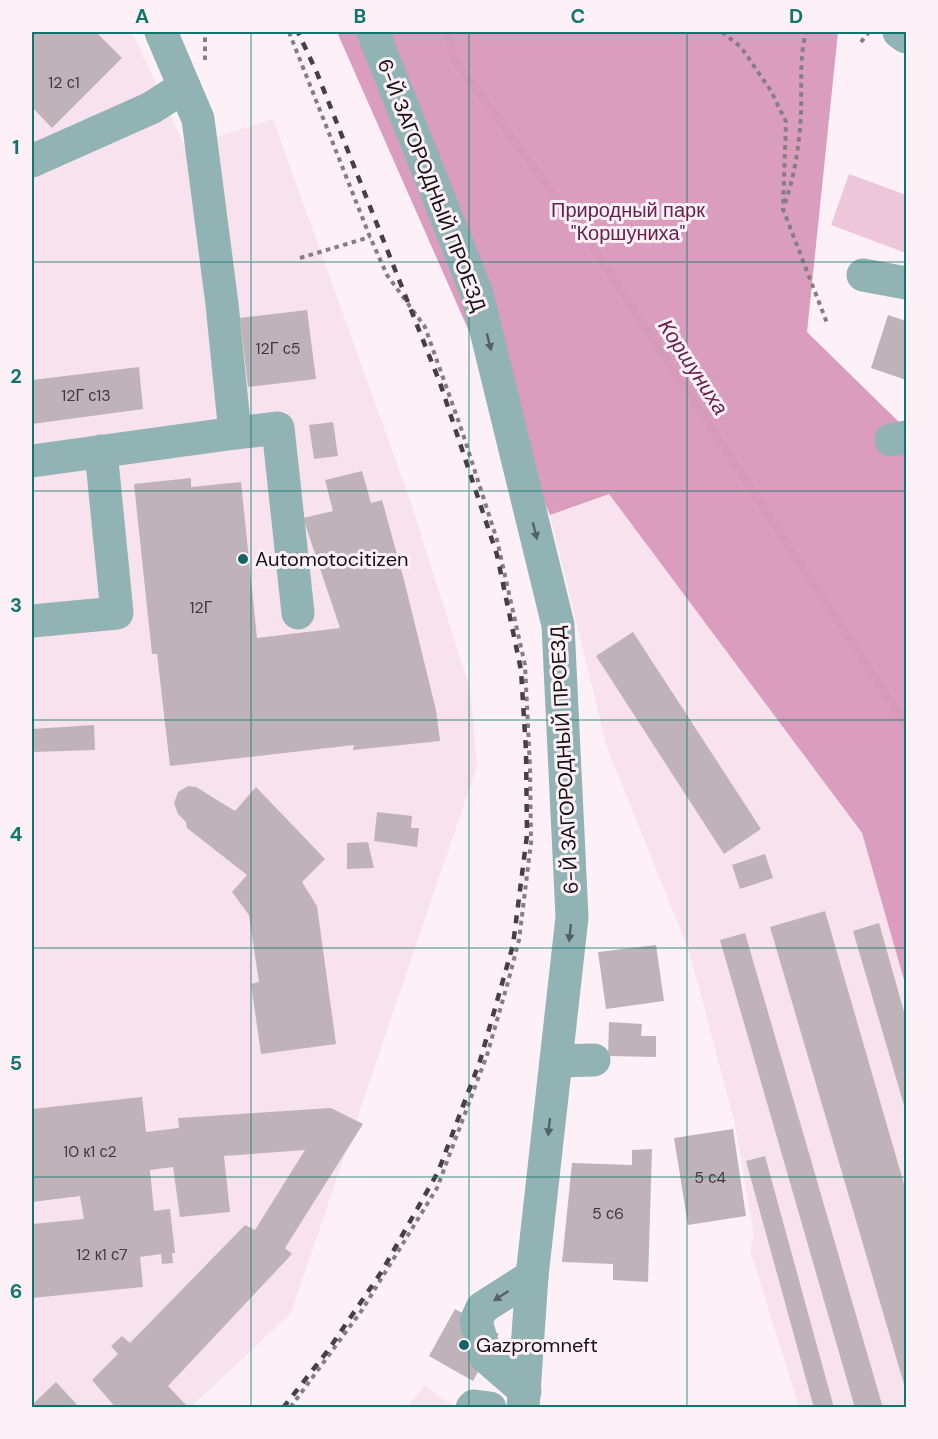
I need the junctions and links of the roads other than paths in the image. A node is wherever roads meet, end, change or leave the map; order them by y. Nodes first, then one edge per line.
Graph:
1 (161, 32) edge
2 (373, 32) edge
3 (899, 32) edge
4 (906, 37) edge
5 (184, 87) junction
6 (32, 160) edge
7 (863, 275) dead end
8 (906, 283) edge
9 (235, 433) junction
10 (101, 451) junction
11 (32, 460) edge
12 (298, 613) dead end
13 (32, 621) edge
14 (594, 1060) dead end
15 (556, 1061) junction
16 (532, 1276) junction
17 (524, 1400) edge
18 (472, 1407) edge
19 (490, 1407) edge

1 - 5 street
2 -> 15 street, 6-Й ЗАГОРОДНЫЙ ПРОЕЗД
3 - 4 street
5 - 6 street
5 - 9 street
7 - 8 street
9 - 10 street
9 - 12 street
10 - 11 street
10 - 13 street
14 - 15 street
15 -> 16 street, 6-Й ЗАГОРОДНЫЙ ПРОЕЗД
16 - 17 street, 6-Й ЗАГОРОДНЫЙ ПРОЕЗД
16 -> 17 street
18 - 19 street

